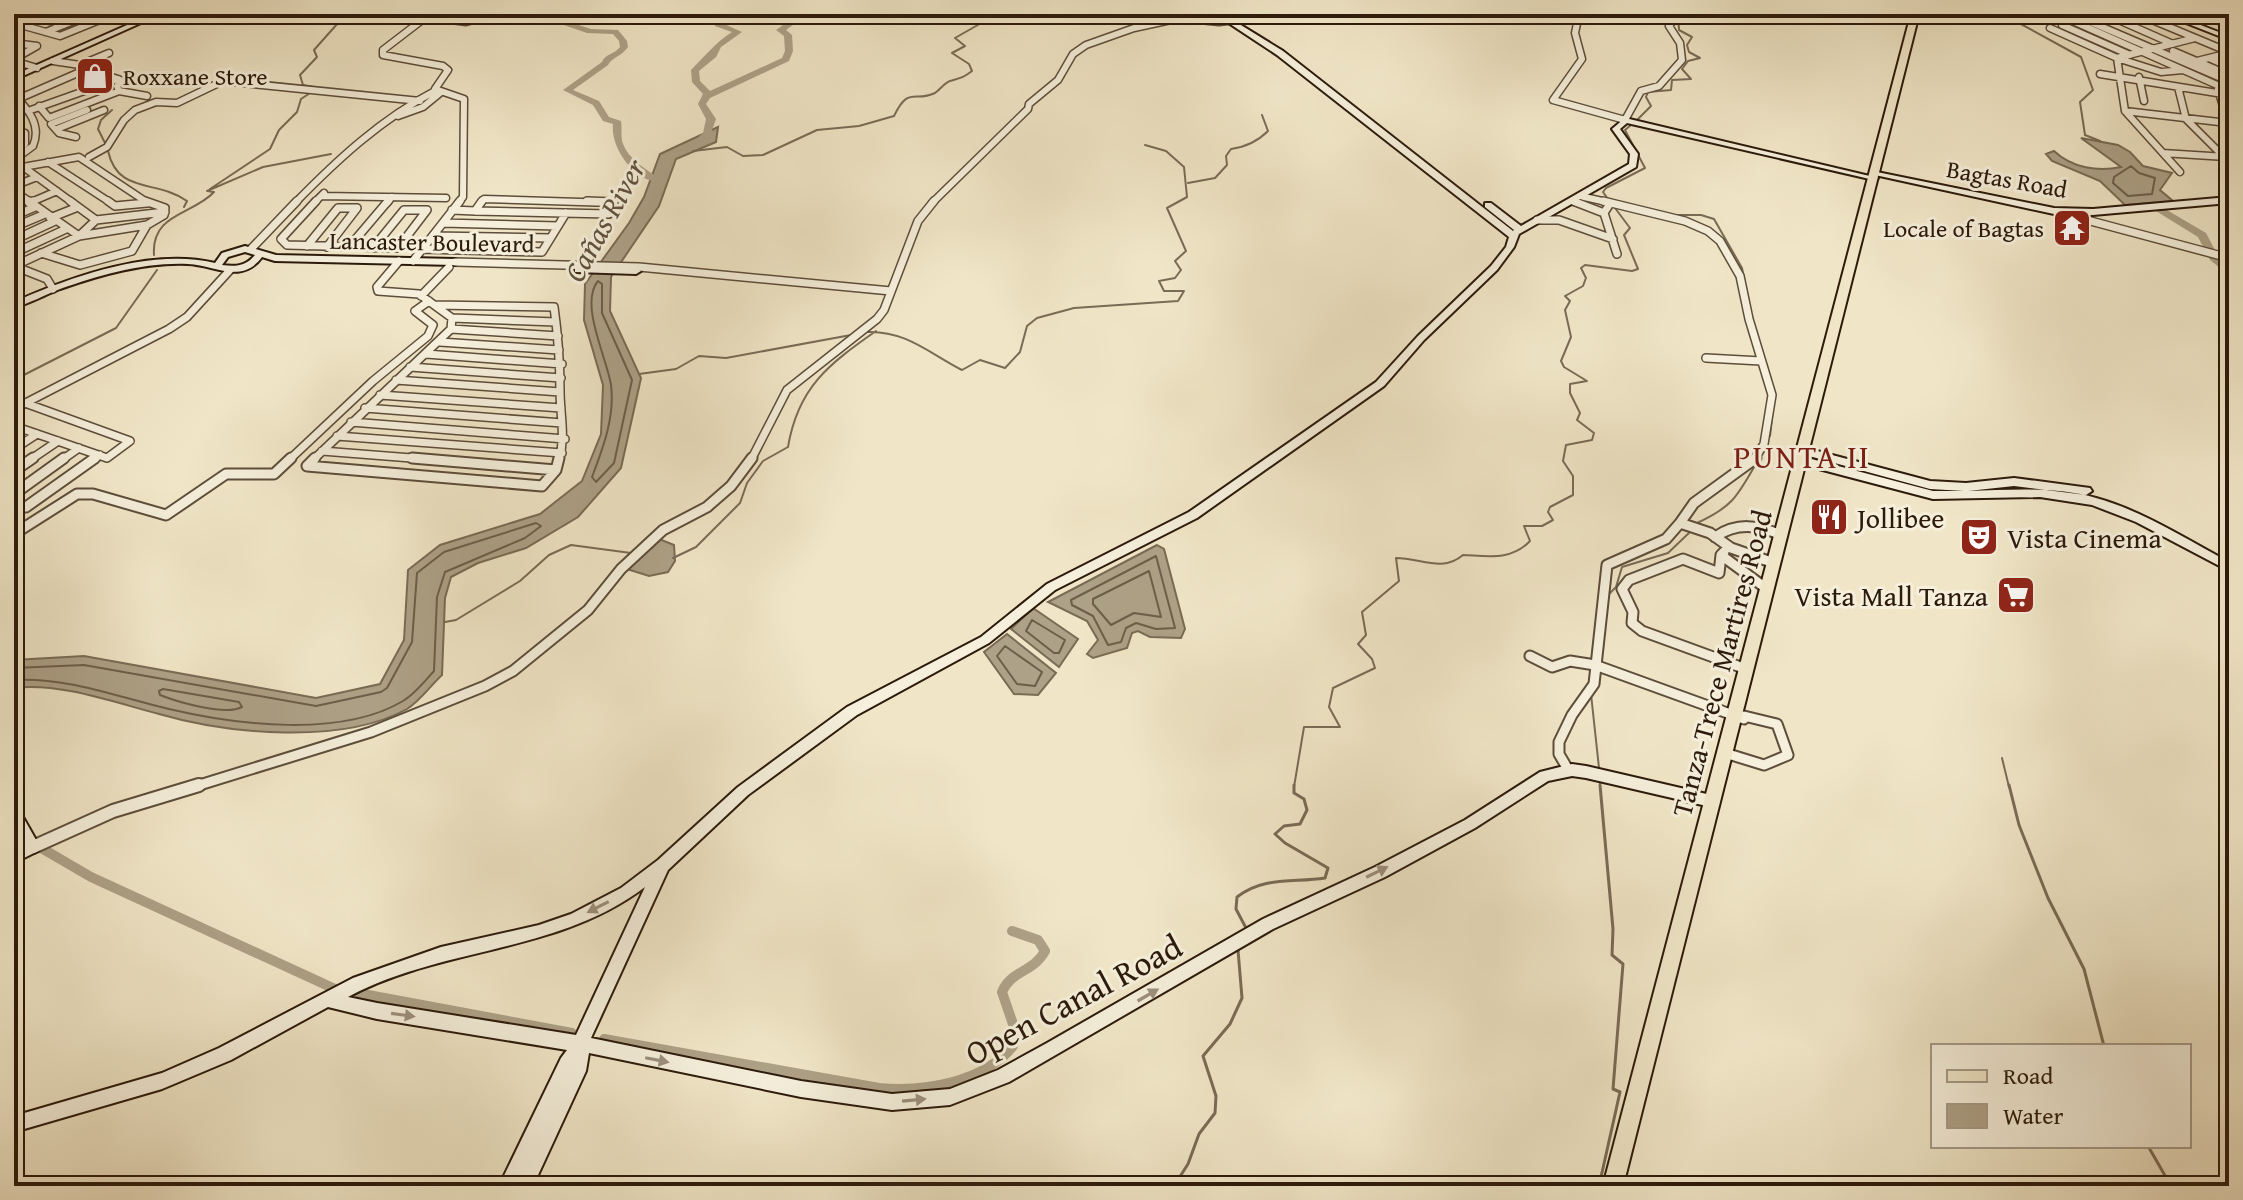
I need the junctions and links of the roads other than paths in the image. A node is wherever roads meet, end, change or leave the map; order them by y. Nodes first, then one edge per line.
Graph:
1 (24, 14) edge
2 (66, 14) edge
3 (91, 14) edge
4 (118, 14) edge
5 (158, 14) edge
6 (207, 14) edge
7 (452, 14) edge
8 (1218, 14) edge
9 (1287, 14) edge
10 (1579, 14) edge
11 (1671, 14) edge
12 (1915, 14) edge
13 (2072, 14) edge
14 (2105, 14) edge
15 (2138, 14) edge
16 (2166, 14) edge
17 (2202, 14) edge
18 (430, 16) edge
19 (486, 17) dead end
20 (1230, 17) edge
21 (81, 18) junction
22 (222, 18) dead end
23 (2085, 19) junction
24 (144, 20) junction
25 (442, 20) junction
26 (97, 21) dead end
27 (1242, 21) junction
28 (2075, 22) junction
29 (14, 23) edge
30 (64, 25) junction
31 (2062, 25) junction
32 (2229, 25) edge
33 (46, 32) junction
34 (2120, 35) junction
35 (2108, 37) junction
36 (2195, 38) junction
37 (2229, 40) edge
38 (14, 43) edge
39 (25, 44) junction
40 (2173, 44) junction
41 (2212, 45) junction
42 (2162, 46) junction
43 (2153, 49) junction
44 (14, 50) edge
45 (2141, 52) junction
46 (2229, 52) edge
47 (109, 53) dead end
48 (23, 54) dead end
49 (2130, 55) junction
50 (2219, 55) junction
51 (2117, 58) junction
52 (2209, 58) junction
53 (2229, 59) edge
54 (53, 61) junction
55 (2196, 61) junction
56 (24, 64) dead end
57 (2137, 64) junction
58 (2182, 67) junction
59 (2229, 67) edge
60 (37, 68) junction
61 (80, 72) dead end
62 (2100, 74) dead end
63 (2229, 75) edge
64 (2118, 77) junction
65 (14, 78) edge
66 (118, 79) junction
67 (2139, 80) junction
68 (85, 81) dead end
69 (2229, 81) edge
70 (2217, 85) junction
71 (79, 87) dead end
72 (2178, 87) junction
73 (101, 91) dead end
74 (119, 91) junction
75 (438, 92) junction
76 (127, 94) junction
77 (2219, 94) junction
78 (2229, 95) edge
79 (147, 96) dead end
80 (16, 97) edge
81 (73, 99) junction
82 (420, 101) junction
83 (2144, 101) dead end
84 (104, 110) dead end
85 (28, 111) junction
86 (2125, 111) junction
87 (393, 117) junction
88 (48, 119) junction
89 (2186, 119) junction
90 (1631, 122) junction
91 (2228, 123) edge
92 (18, 135) edge
93 (76, 137) dead end
94 (14, 144) edge
95 (2177, 146) dead end
96 (2163, 153) junction
97 (14, 154) edge
98 (2185, 155) junction
99 (89, 157) dead end
100 (2227, 159) edge
101 (48, 162) junction
102 (19, 164) edge
103 (2180, 172) dead end
104 (1875, 176) junction
105 (37, 177) junction
106 (14, 191) edge
107 (57, 191) junction
108 (392, 197) junction
109 (446, 198) dead end
110 (1576, 198) junction
111 (2229, 200) edge
112 (30, 203) junction
113 (147, 203) junction
114 (14, 205) edge
115 (1609, 205) junction
116 (78, 207) junction
117 (452, 210) junction
118 (475, 211) junction
119 (2054, 211) junction
120 (165, 212) junction
121 (566, 213) junction
122 (1604, 213) junction
123 (135, 215) junction
124 (14, 216) edge
125 (50, 217) junction
126 (96, 220) junction
127 (279, 220) junction
128 (299, 220) junction
129 (1537, 220) junction
130 (443, 223) junction
131 (147, 225) junction
132 (558, 226) junction
133 (14, 227) edge
134 (66, 229) junction
135 (126, 229) junction
136 (1517, 233) junction
137 (79, 236) junction
138 (433, 236) junction
139 (550, 238) junction
140 (1613, 239) junction
141 (14, 240) edge
142 (307, 246) junction
143 (327, 247) junction
144 (349, 247) junction
145 (373, 248) junction
146 (422, 249) junction
147 (255, 252) junction
148 (14, 253) edge
149 (41, 253) junction
150 (229, 253) junction
151 (1617, 254) dead end
152 (2228, 258) edge
153 (413, 261) junction
154 (397, 263) junction
155 (250, 264) junction
156 (218, 265) junction
157 (452, 265) junction
158 (14, 266) edge
159 (580, 268) joint
160 (637, 269) joint
161 (230, 270) junction
162 (53, 288) junction
163 (891, 291) junction
164 (428, 300) junction
165 (14, 303) edge
166 (452, 318) junction
167 (556, 322) junction
168 (451, 329) junction
169 (558, 336) junction
170 (440, 342) junction
171 (559, 350) junction
172 (426, 354) junction
173 (1706, 358) dead end
174 (1761, 361) junction
175 (562, 364) junction
176 (410, 367) junction
177 (561, 378) junction
178 (396, 380) junction
179 (560, 392) junction
180 (380, 395) junction
181 (25, 403) junction
182 (365, 408) junction
183 (561, 408) junction
184 (14, 409) edge
185 (351, 422) junction
186 (562, 423) junction
187 (15, 427) edge
188 (37, 434) junction
189 (337, 436) junction
190 (565, 439) junction
191 (58, 441) junction
192 (79, 448) junction
193 (14, 449) edge
194 (322, 451) junction
195 (562, 453) junction
196 (100, 455) junction
197 (1801, 456) junction
198 (556, 470) junction
199 (14, 471) edge
200 (14, 494) edge
201 (14, 503) edge
202 (1680, 523) junction
203 (2167, 530) junction
204 (14, 534) edge
205 (1781, 535) junction
206 (1715, 537) junction
207 (1730, 546) junction
208 (1721, 555) junction
209 (2229, 560) edge
210 (1774, 563) junction
211 (2229, 567) edge
212 (1767, 589) junction
213 (1530, 656) dead end
214 (1595, 665) junction
215 (1746, 669) junction
216 (1735, 715) junction
217 (1725, 753) junction
218 (1569, 771) junction
219 (1711, 801) junction
220 (14, 814) edge
221 (33, 847) junction
222 (14, 857) edge
223 (663, 865) junction
224 (326, 999) junction
225 (581, 1044) junction
226 (14, 1124) edge
227 (526, 1182) edge
228 (508, 1186) edge
229 (1613, 1186) edge

1 - 30 street
2 - 21 street
3 - 21 street
4 - 24 street
5 - 24 main road
6 - 22 street
7 - 25 street
8 - 20 main road
9 - 27 street
10 - 90 street
11 - 90 street
12 - 104 main road, Tanza-Trece Martires Road
13 - 23 street
14 - 23 street
14 - 40 street
15 - 36 street
16 - 37 main road
17 - 32 street
18 - 25 street
18 - 75 street
19 - 25 street
20 - 27 main road
20 - 136 main road
20 - 163 street
21 - 30 street
23 - 28 street
23 - 34 street
24 - 54 main road
26 - 33 street
27 - 136 main road
28 - 31 street
28 - 35 street
29 - 33 street
30 - 33 street
31 - 49 street
31 - 51 street
34 - 35 street
34 - 43 street
35 - 45 street
36 - 40 street
36 - 41 street
37 - 41 street
38 - 39 street
39 - 44 street
39 - 48 street
40 - 42 street
41 - 46 street
42 - 43 street
42 - 55 street
43 - 45 street
43 - 58 street
45 - 49 street
45 - 58 street
46 - 50 street
47 - 54 street
49 - 51 street
50 - 52 street
50 - 53 street
51 - 57 street
51 - 64 street
52 - 55 street
52 - 59 street
54 - 60 main road
55 - 58 street
55 - 63 street
56 - 60 street
57 - 58 street
57 - 67 street
58 - 69 street
58 - 70 street
60 - 65 main road
61 - 80 street
62 - 64 street
64 - 67 street
64 - 86 street
66 - 68 street
66 - 74 street
66 - 81 street
67 - 72 street
67 - 83 street
69 - 70 street
70 - 77 street
71 - 88 street
72 - 77 street
72 - 89 street
73 - 81 street
74 - 76 street
74 - 88 street
75 - 82 street
75 - 87 street
75 - 117 street
76 - 79 street
76 - 88 street
77 - 78 street
77 - 91 street
80 - 85 street
81 - 88 street
82 - 87 street
82 - 99 street
84 - 88 street
85 - 88 street
85 - 102 street
86 - 89 street
86 - 96 street
87 - 127 street
88 - 93 street
89 - 91 street
89 - 100 street
90 - 104 main road, Bagtas Road
90 - 110 main road
92 - 94 street
92 - 97 street
95 - 98 street
96 - 98 street
96 - 103 street
98 - 100 street
101 - 102 street
101 - 113 street
101 - 113 street
102 - 105 street
104 - 119 main road, Bagtas Road
104 - 197 main road, Tanza-Trece Martires Road
105 - 106 street
105 - 107 street
106 - 112 street
107 - 112 street
107 - 116 street
108 - 109 street
108 - 128 street
108 - 144 street
110 - 115 street
110 - 122 street
110 - 129 main road
111 - 119 main road, Bagtas Road
112 - 114 street
112 - 124 street
112 - 125 street
113 - 120 street
115 - 122 street
115 - 174 street
116 - 125 street
116 - 126 street
117 - 118 street
117 - 130 street
118 - 121 street
118 - 121 street
119 - 152 street
120 - 123 street
120 - 131 street
121 - 132 street
122 - 140 street
123 - 126 street
123 - 135 street
125 - 133 street
125 - 134 street
125 - 141 street
126 - 137 street
127 - 128 street
127 - 147 street
128 - 142 street
129 - 136 main road
129 - 140 street
130 - 132 street
130 - 138 street
131 - 135 street
131 - 149 street
132 - 139 street
134 - 137 street
134 - 148 street
135 - 137 street
136 - 223 main road
137 - 149 street
138 - 139 street
138 - 146 street
139 - 146 street
140 - 151 street
142 - 143 street
142 - 143 street
143 - 144 street
144 - 145 street
145 - 145 street
146 - 153 street
147 - 150 main road, Lancaster Boulevard
147 - 154 main road, Lancaster Boulevard
147 - 155 main road
149 - 158 street
150 - 156 main road
150 - 162 main road
153 - 154 main road, Lancaster Boulevard
153 - 157 main road, Lancaster Boulevard
154 - 155 main road, Lancaster Boulevard
154 - 157 main road, Lancaster Boulevard
154 - 164 street
155 - 161 main road
156 - 161 main road
156 - 162 main road
157 - 159 street, Lancaster Boulevard
157 - 164 street
158 - 162 street
159 - 160 main road, Lancaster Boulevard
160 - 163 street, Lancaster Boulevard
161 - 181 street
162 - 165 main road
163 - 221 street
164 - 166 street
164 - 167 street
164 - 204 street
166 - 167 street
166 - 168 street
167 - 169 street
168 - 169 street
168 - 170 street
169 - 171 street
170 - 171 street
170 - 172 street
171 - 175 street
172 - 175 street
172 - 176 street
173 - 174 street
174 - 202 street
175 - 177 street
176 - 177 street
176 - 178 street
177 - 179 street
178 - 179 street
178 - 180 street
179 - 183 street
180 - 182 street
180 - 183 street
181 - 184 street
181 - 196 street
182 - 185 street
182 - 186 street
183 - 186 street
185 - 189 street
185 - 190 street
186 - 190 street
187 - 188 street
188 - 191 street
188 - 193 street
189 - 194 street
189 - 195 street
190 - 195 street
191 - 192 street
191 - 199 street
192 - 196 street
192 - 200 street
194 - 198 street
194 - 198 street
195 - 198 street
196 - 201 street
197 - 203 main road
197 - 205 main road, Tanza-Trece Martires Road
202 - 206 street
202 - 214 street
203 - 209 main road
203 - 211 main road
205 - 206 street
205 - 210 main road, Tanza-Trece Martires Road
206 - 207 street
207 - 208 street
207 - 210 street
208 - 212 street
208 - 215 street
210 - 212 main road, Tanza-Trece Martires Road
212 - 215 main road, Tanza-Trece Martires Road
213 - 214 street
214 - 216 street
214 - 218 street
215 - 216 main road, Tanza-Trece Martires Road
216 - 217 main road, Tanza-Trece Martires Road
216 - 217 street
217 - 219 main road, Tanza-Trece Martires Road
218 - 219 main road, Open Canal Road
225 -> 218 main road, Open Canal Road
219 - 229 main road, Tanza-Trece Martires Road
220 - 221 main road
221 - 222 main road
223 -> 224 main road
223 - 225 main road
224 -> 225 main road, Open Canal Road
224 - 226 main road
225 - 227 main road
225 - 228 main road

